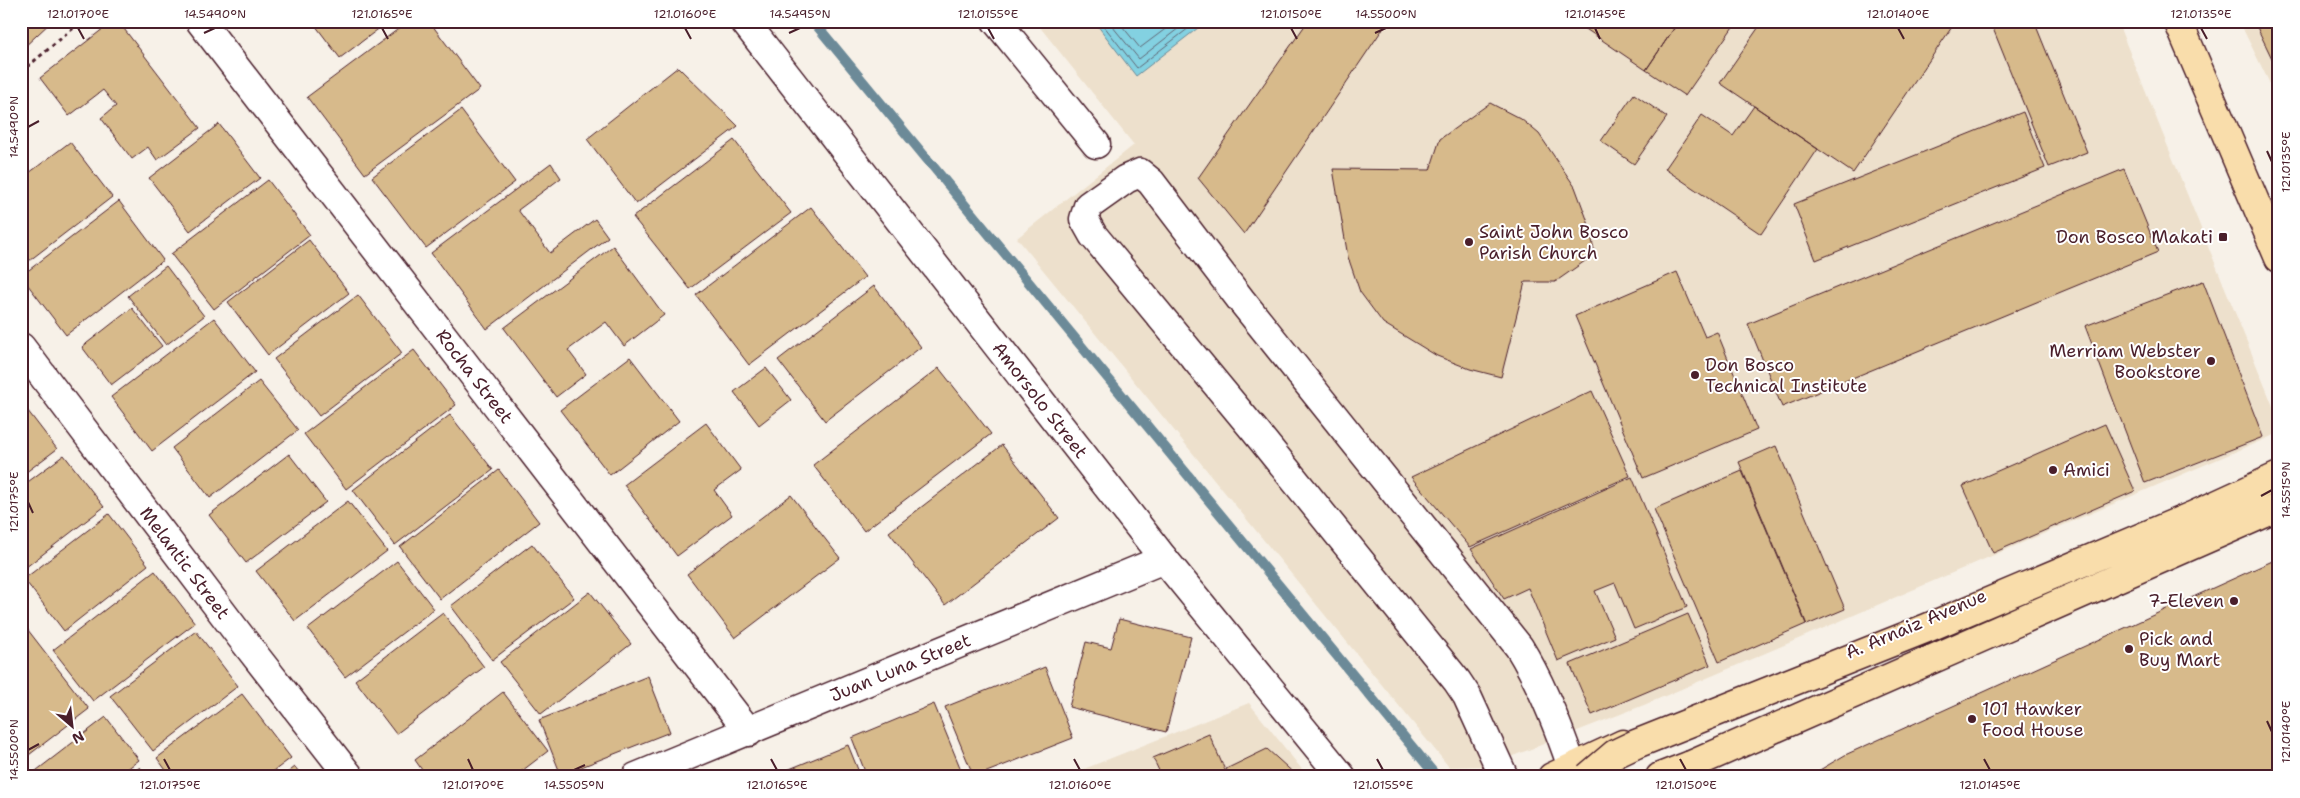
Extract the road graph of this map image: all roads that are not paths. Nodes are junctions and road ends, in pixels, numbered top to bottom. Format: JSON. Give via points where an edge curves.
{"nodes":[{"id":1,"x":200,"y":21,"type":"edge"},
{"id":2,"x":744,"y":21,"type":"edge"},
{"id":3,"x":996,"y":21,"type":"edge"},
{"id":4,"x":2178,"y":21,"type":"edge"},
{"id":5,"x":1096,"y":144,"type":"dead end"},
{"id":6,"x":2279,"y":258,"type":"edge"},
{"id":7,"x":21,"y":347,"type":"edge"},
{"id":8,"x":2279,"y":468,"type":"edge"},
{"id":9,"x":2279,"y":476,"type":"edge"},
{"id":10,"x":2240,"y":485,"type":"junction"},
{"id":11,"x":2279,"y":507,"type":"edge"},
{"id":12,"x":1164,"y":559,"type":"junction"},
{"id":13,"x":2016,"y":581,"type":"junction"},
{"id":14,"x":749,"y":732,"type":"junction"},
{"id":15,"x":1571,"y":774,"type":"edge"},
{"id":16,"x":350,"y":777,"type":"edge"},
{"id":17,"x":636,"y":777,"type":"edge"},
{"id":18,"x":1342,"y":777,"type":"edge"},
{"id":19,"x":1504,"y":777,"type":"edge"},
{"id":20,"x":1660,"y":777,"type":"edge"}],
"edges":[{"from":1,"to":14,"type":"street","name":"Rocha Street"},
{"from":2,"to":12,"type":"street","name":"Amorsolo Street"},
{"from":3,"to":5,"type":"street"},
{"from":4,"to":6,"type":"main road"},
{"from":7,"to":16,"type":"street","name":"Melantic Street"},
{"from":8,"to":10,"type":"main road","name":"A. Arnaiz Avenue"},
{"from":9,"to":15,"type":"main road","bridge":true,"via":[[1927,628],[1653,737]]},
{"from":10,"to":13,"type":"main road","name":"A. Arnaiz Avenue"},
{"from":10,"to":13,"type":"street","via":[[2241,502],[2231,526],[2205,545],[2062,601],[2035,599],[2025,594]]},
{"from":11,"to":20,"type":"main road","bridge":true},
{"from":12,"to":14,"type":"street","name":"Juan Luna Street"},
{"from":12,"to":18,"type":"street","name":"Amorsolo Street"},
{"from":13,"to":15,"type":"main road","name":"A. Arnaiz Avenue","via":[[1653,731]]},
{"from":14,"to":17,"type":"street","name":"Juan Luna Street"},
{"from":15,"to":19,"type":"street","via":[[1561,734],[1532,667],[1519,647],[1241,300],[1152,182],[1140,173],[1126,179],[1088,206],[1084,219],[1093,235],[1457,681]]}]}
